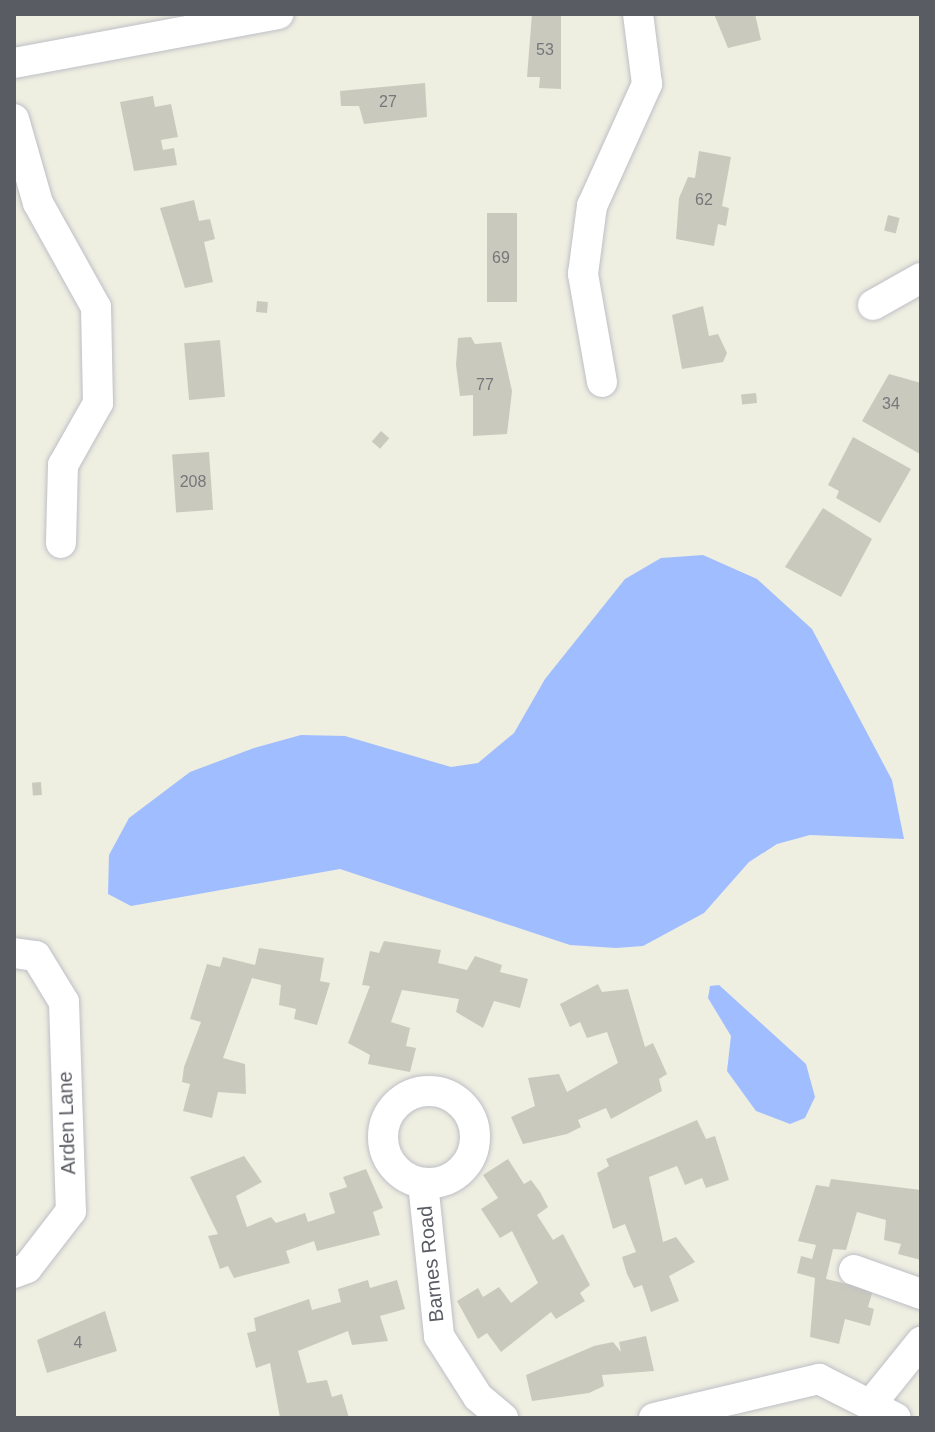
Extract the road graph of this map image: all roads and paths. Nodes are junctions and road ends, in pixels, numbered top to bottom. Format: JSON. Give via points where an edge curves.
{"nodes":[{"id":1,"x":278,"y":14,"type":"edge"},
{"id":2,"x":638,"y":14,"type":"edge"},
{"id":3,"x":14,"y":63,"type":"edge"},
{"id":4,"x":14,"y":119,"type":"edge"},
{"id":5,"x":921,"y":278,"type":"edge"},
{"id":6,"x":873,"y":305,"type":"dead end"},
{"id":7,"x":602,"y":382,"type":"dead end"},
{"id":8,"x":61,"y":543,"type":"dead end"},
{"id":9,"x":25,"y":954,"type":"edge"},
{"id":10,"x":423,"y":1183,"type":"dead end"},
{"id":11,"x":854,"y":1270,"type":"dead end"},
{"id":12,"x":14,"y":1273,"type":"edge"},
{"id":13,"x":921,"y":1294,"type":"edge"},
{"id":14,"x":921,"y":1342,"type":"edge"},
{"id":15,"x":883,"y":1411,"type":"edge"},
{"id":16,"x":484,"y":1413,"type":"edge"},
{"id":17,"x":654,"y":1418,"type":"edge"}],
"edges":[{"from":1,"to":3,"type":"street"},
{"from":2,"to":7,"type":"street","via":[[647,84],[592,206],[583,274]]},
{"from":4,"to":8,"type":"street","via":[[38,203],[96,307],[98,403],[63,465]]},
{"from":5,"to":6,"type":"street"},
{"from":9,"to":12,"type":"street","name":"Arden Lane","via":[[64,1002],[71,1211],[27,1268]]},
{"from":10,"to":16,"type":"street","name":"Barnes Road","via":[[439,1336]]},
{"from":11,"to":13,"type":"street"},
{"from":14,"to":15,"type":"street"},
{"from":15,"to":17,"type":"street","via":[[819,1379]]}]}
